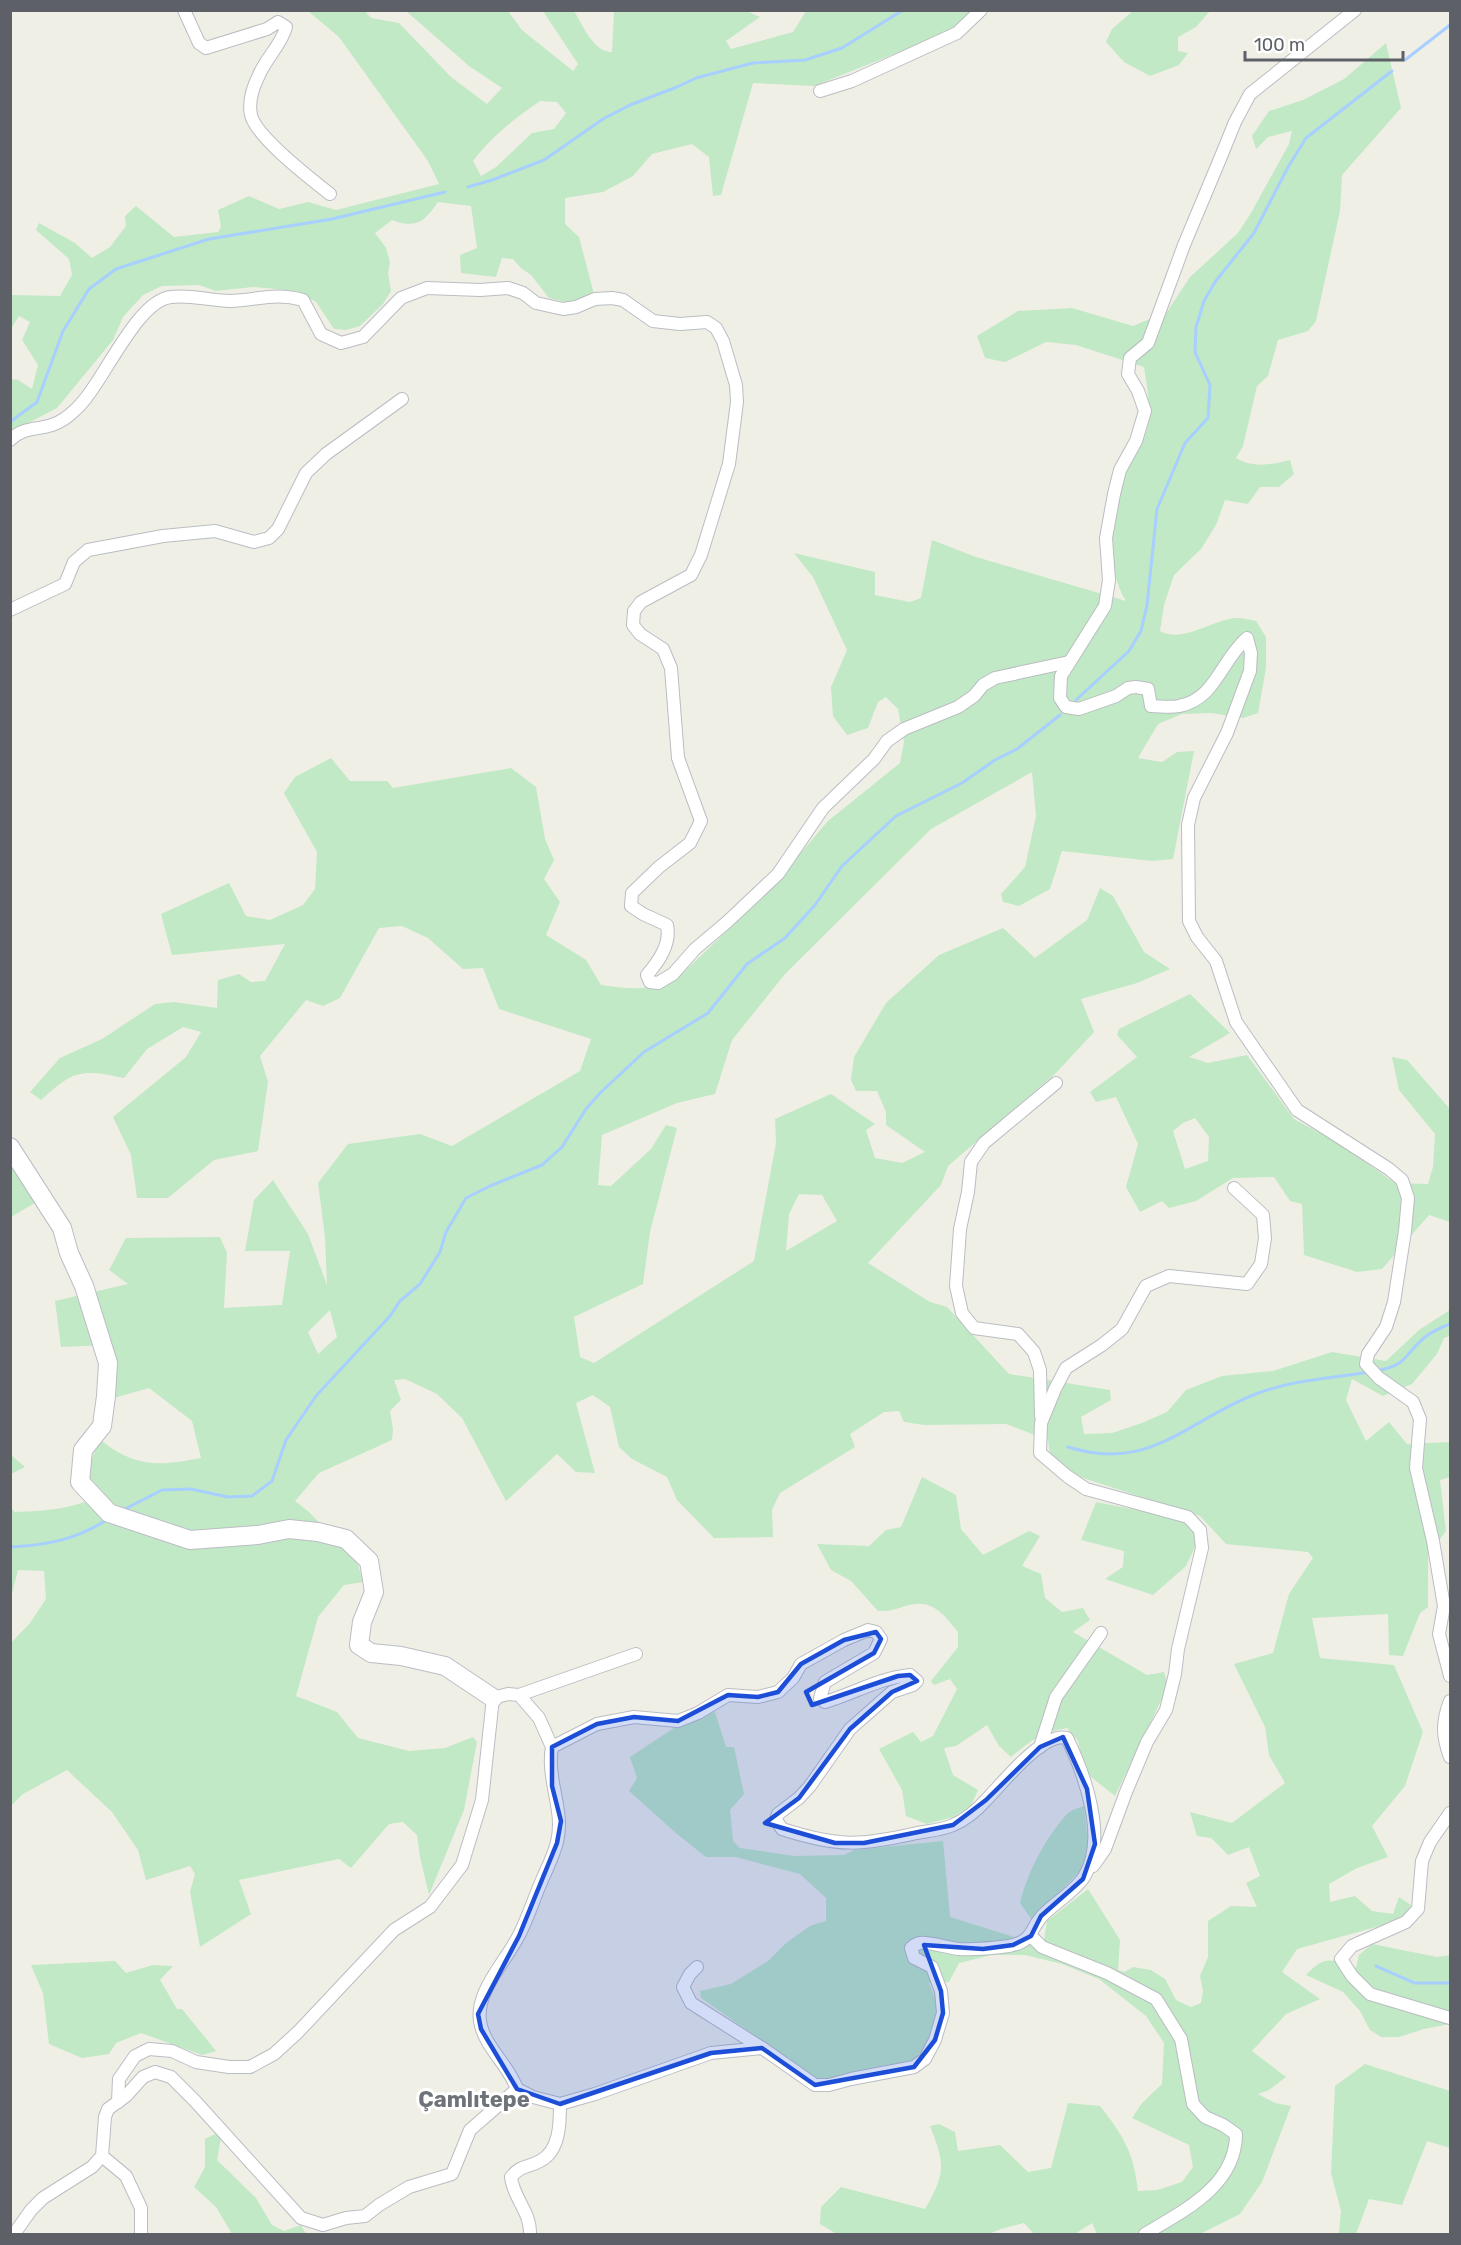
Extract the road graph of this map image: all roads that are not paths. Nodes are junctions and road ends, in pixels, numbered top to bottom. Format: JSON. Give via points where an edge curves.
{"nodes":[{"id":1,"x":184,"y":10,"type":"edge"},
{"id":2,"x":981,"y":10,"type":"edge"},
{"id":3,"x":1355,"y":10,"type":"edge"},
{"id":4,"x":820,"y":92,"type":"dead end"},
{"id":5,"x":330,"y":194,"type":"dead end"},
{"id":6,"x":402,"y":399,"type":"dead end"},
{"id":7,"x":10,"y":440,"type":"edge"},
{"id":8,"x":10,"y":610,"type":"edge"},
{"id":9,"x":1069,"y":662,"type":"junction"},
{"id":10,"x":1056,"y":1083,"type":"dead end"},
{"id":11,"x":10,"y":1147,"type":"edge"},
{"id":12,"x":1234,"y":1188,"type":"dead end"},
{"id":13,"x":1041,"y":1423,"type":"junction"},
{"id":14,"x":1101,"y":1634,"type":"dead end"},
{"id":15,"x":636,"y":1654,"type":"dead end"},
{"id":16,"x":1450,"y":1676,"type":"edge"},
{"id":17,"x":519,"y":1695,"type":"junction"},
{"id":18,"x":493,"y":1698,"type":"junction"},
{"id":19,"x":1450,"y":1701,"type":"edge"},
{"id":20,"x":552,"y":1747,"type":"junction"},
{"id":21,"x":1040,"y":1747,"type":"junction"},
{"id":22,"x":1450,"y":1757,"type":"edge"},
{"id":23,"x":1450,"y":1813,"type":"edge"},
{"id":24,"x":1083,"y":1879,"type":"junction"},
{"id":25,"x":1031,"y":1936,"type":"junction"},
{"id":26,"x":697,"y":1967,"type":"dead end"},
{"id":27,"x":1450,"y":2018,"type":"edge"},
{"id":28,"x":762,"y":2048,"type":"junction"},
{"id":29,"x":517,"y":2089,"type":"junction"},
{"id":30,"x":118,"y":2102,"type":"junction"},
{"id":31,"x":560,"y":2104,"type":"junction"},
{"id":32,"x":102,"y":2156,"type":"junction"},
{"id":33,"x":14,"y":2235,"type":"edge"},
{"id":34,"x":141,"y":2235,"type":"edge"},
{"id":35,"x":530,"y":2235,"type":"edge"},
{"id":36,"x":1145,"y":2235,"type":"edge"}],
"edges":[{"from":1,"to":5,"type":"street","via":[[199,43],[206,48],[278,22],[286,27],[251,91],[251,116],[261,132],[293,164]]},
{"from":2,"to":4,"type":"street","via":[[957,33]]},
{"from":3,"to":9,"type":"street","via":[[1250,94],[1184,245],[1148,343],[1130,358],[1128,374],[1144,411],[1114,494],[1106,537],[1109,580],[1105,606]]},
{"from":6,"to":8,"type":"street","via":[[306,473],[279,529],[268,538],[254,542],[215,531],[88,550],[74,562],[65,584]]},
{"from":7,"to":9,"type":"street","via":[[28,428],[64,420],[77,409],[91,394],[118,345],[159,300],[172,296],[232,301],[286,295],[303,300],[321,334],[341,343],[363,337],[401,297],[427,288],[508,288],[549,308],[562,309],[612,298],[623,300],[652,321],[707,322],[716,328],[736,385],[729,464],[691,575],[641,602],[634,611],[633,625],[663,649],[671,668],[678,758],[701,820],[690,843],[659,867],[630,899],[635,909],[667,925],[667,942],[647,975],[650,982],[658,983],[673,974],[778,874],[823,808],[874,759],[887,741],[904,729],[958,707],[995,678]]},
{"from":9,"to":16,"type":"street","via":[[1060,688],[1066,708],[1078,709],[1136,687],[1148,689],[1151,706],[1179,706],[1213,687],[1237,646],[1247,638],[1250,671],[1227,733],[1194,798],[1188,825],[1189,921],[1216,961],[1236,1022],[1297,1110],[1402,1180],[1408,1198],[1394,1302],[1366,1364],[1413,1402],[1420,1419],[1416,1468],[1444,1606],[1439,1634]]},
{"from":10,"to":13,"type":"street","via":[[984,1143],[971,1162],[956,1286],[962,1313],[974,1328],[1018,1334],[1034,1352],[1040,1370]]},
{"from":11,"to":18,"type":"street","via":[[62,1228],[108,1363],[102,1426],[83,1450],[80,1482],[110,1513],[190,1540],[289,1529],[346,1539],[369,1561],[374,1592],[362,1622],[359,1645],[371,1653],[445,1666]]},
{"from":12,"to":13,"type":"street","via":[[1263,1215],[1266,1238],[1261,1264],[1247,1284],[1169,1276],[1146,1286],[1122,1329],[1066,1368]]},
{"from":13,"to":24,"type":"street","via":[[1040,1453],[1076,1483],[1095,1492],[1188,1516],[1200,1530],[1202,1548],[1166,1710],[1147,1742],[1105,1849]]},
{"from":14,"to":21,"type":"street","via":[[1056,1697]]},
{"from":15,"to":17,"type":"street"},
{"from":17,"to":18,"type":"street"},
{"from":17,"to":20,"type":"street","via":[[539,1718]]},
{"from":18,"to":30,"type":"street","via":[[482,1800],[462,1865],[430,1907],[394,1930],[274,2054],[250,2067],[229,2067],[196,2062],[172,2051],[149,2049],[135,2056],[119,2079]]},
{"from":19,"to":22,"type":"street","via":[[1443,1733]]},
{"from":20,"to":21,"type":"street","via":[[597,1724],[634,1717],[678,1721],[728,1695],[758,1697],[778,1692],[801,1664],[868,1630],[876,1632],[880,1639],[874,1653],[825,1682],[820,1698],[825,1702],[898,1676],[910,1675],[916,1681],[892,1692],[850,1729],[810,1786],[778,1814],[776,1820],[782,1829],[835,1843],[864,1843],[952,1825],[986,1800],[1002,1780]]},
{"from":20,"to":29,"type":"street","via":[[552,1786],[561,1821],[557,1843],[519,1936],[494,1976],[478,2014],[481,2029]]},
{"from":21,"to":24,"type":"street","via":[[1052,1739],[1067,1738],[1087,1789],[1095,1844]]},
{"from":23,"to":27,"type":"street","via":[[1422,1861],[1418,1909],[1406,1922],[1352,1947],[1341,1959],[1370,1994]]},
{"from":24,"to":25,"type":"street","via":[[1041,1916]]},
{"from":25,"to":28,"type":"street","via":[[1013,1945],[983,1949],[919,1943],[911,1948],[914,1958],[932,1967],[941,1991],[943,2013],[935,2040],[925,2058],[914,2067],[815,2085]]},
{"from":25,"to":36,"type":"street","via":[[1042,1947],[1107,1973],[1156,1999],[1181,2039],[1193,2103],[1205,2117],[1236,2134],[1236,2150],[1225,2174],[1206,2196]]},
{"from":26,"to":28,"type":"street","via":[[683,1987],[691,2003]]},
{"from":28,"to":31,"type":"street","via":[[711,2053]]},
{"from":29,"to":30,"type":"street","via":[[470,2130],[452,2174],[409,2187],[365,2216],[323,2225],[301,2218],[171,2077],[155,2072],[143,2077]]},
{"from":29,"to":31,"type":"street"},
{"from":30,"to":32,"type":"street","via":[[105,2117]]},
{"from":31,"to":35,"type":"street","via":[[560,2125],[550,2154],[540,2162],[517,2169],[511,2176],[530,2221]]},
{"from":32,"to":33,"type":"street","via":[[92,2167],[43,2198]]},
{"from":32,"to":34,"type":"street","via":[[126,2176],[141,2208]]}]}
